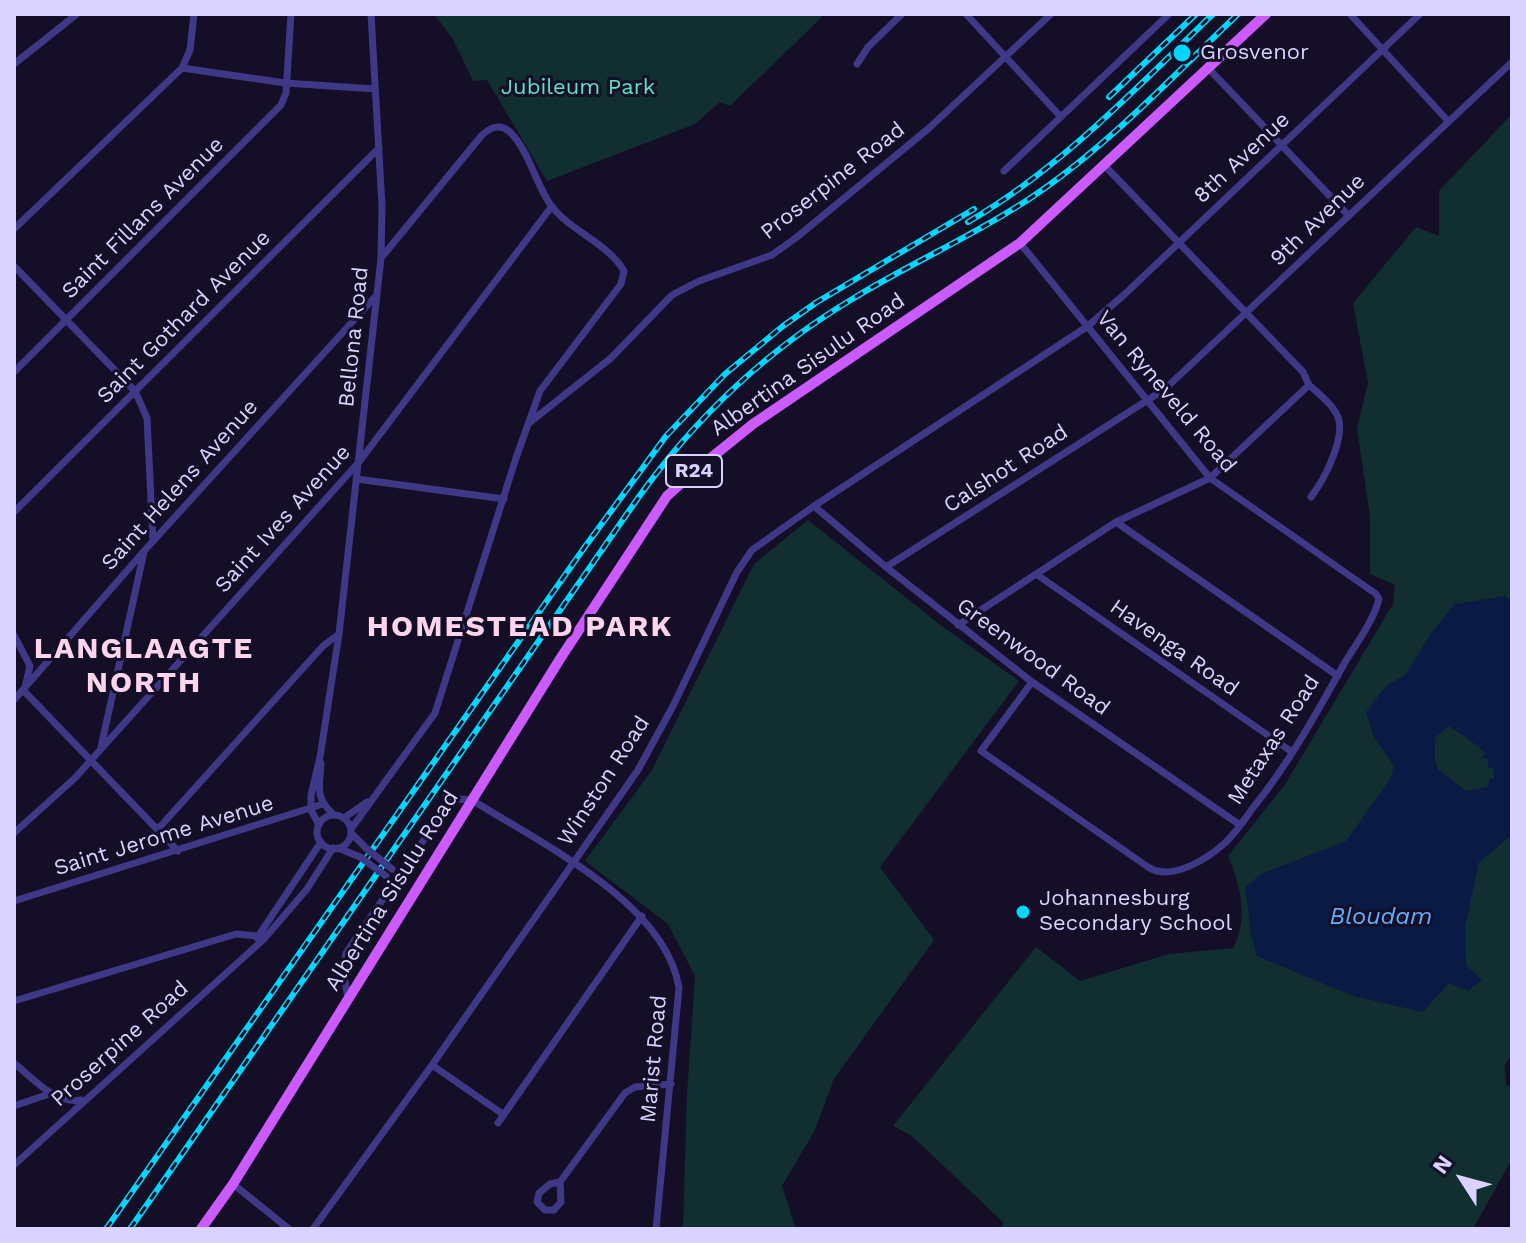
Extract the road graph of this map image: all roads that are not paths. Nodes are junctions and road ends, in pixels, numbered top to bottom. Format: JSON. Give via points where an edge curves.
{"nodes":[{"id":1,"x":77,"y":14,"type":"edge"},
{"id":2,"x":194,"y":14,"type":"edge"},
{"id":3,"x":291,"y":14,"type":"edge"},
{"id":4,"x":371,"y":14,"type":"edge"},
{"id":5,"x":902,"y":14,"type":"edge"},
{"id":6,"x":966,"y":14,"type":"edge"},
{"id":7,"x":1051,"y":14,"type":"edge"},
{"id":8,"x":1266,"y":14,"type":"edge"},
{"id":9,"x":1350,"y":14,"type":"edge"},
{"id":10,"x":1420,"y":14,"type":"edge"},
{"id":11,"x":1163,"y":16,"type":"edge"},
{"id":12,"x":1383,"y":49,"type":"junction"},
{"id":13,"x":1006,"y":58,"type":"junction"},
{"id":14,"x":1512,"y":62,"type":"edge"},
{"id":15,"x":14,"y":64,"type":"edge"},
{"id":16,"x":857,"y":64,"type":"dead end"},
{"id":17,"x":182,"y":68,"type":"junction"},
{"id":18,"x":1209,"y":69,"type":"junction"},
{"id":19,"x":285,"y":83,"type":"junction"},
{"id":20,"x":375,"y":89,"type":"junction"},
{"id":21,"x":1061,"y":117,"type":"junction"},
{"id":22,"x":1448,"y":121,"type":"junction"},
{"id":23,"x":1282,"y":145,"type":"junction"},
{"id":24,"x":379,"y":148,"type":"junction"},
{"id":25,"x":1105,"y":166,"type":"junction"},
{"id":26,"x":1004,"y":171,"type":"dead end"},
{"id":27,"x":552,"y":206,"type":"junction"},
{"id":28,"x":1348,"y":215,"type":"junction"},
{"id":29,"x":14,"y":229,"type":"edge"},
{"id":30,"x":1180,"y":242,"type":"junction"},
{"id":31,"x":1020,"y":243,"type":"junction"},
{"id":32,"x":381,"y":258,"type":"junction"},
{"id":33,"x":14,"y":266,"type":"edge"},
{"id":34,"x":376,"y":297,"type":"junction"},
{"id":35,"x":1247,"y":312,"type":"junction"},
{"id":36,"x":65,"y":321,"type":"junction"},
{"id":37,"x":1088,"y":326,"type":"junction"},
{"id":38,"x":14,"y":372,"type":"edge"},
{"id":39,"x":1309,"y":384,"type":"junction"},
{"id":40,"x":135,"y":391,"type":"junction"},
{"id":41,"x":1146,"y":400,"type":"junction"},
{"id":42,"x":529,"y":423,"type":"junction"},
{"id":43,"x":359,"y":462,"type":"junction"},
{"id":44,"x":1210,"y":478,"type":"junction"},
{"id":45,"x":357,"y":479,"type":"junction"},
{"id":46,"x":1311,"y":497,"type":"dead end"},
{"id":47,"x":504,"y":499,"type":"junction"},
{"id":48,"x":814,"y":506,"type":"junction"},
{"id":49,"x":14,"y":512,"type":"edge"},
{"id":50,"x":1116,"y":522,"type":"junction"},
{"id":51,"x":153,"y":541,"type":"junction"},
{"id":52,"x":145,"y":550,"type":"junction"},
{"id":53,"x":886,"y":567,"type":"junction"},
{"id":54,"x":1036,"y":574,"type":"junction"},
{"id":55,"x":1379,"y":599,"type":"joint"},
{"id":56,"x":958,"y":625,"type":"junction"},
{"id":57,"x":339,"y":634,"type":"junction"},
{"id":58,"x":14,"y":635,"type":"edge"},
{"id":59,"x":1338,"y":676,"type":"junction"},
{"id":60,"x":1032,"y":682,"type":"junction"},
{"id":61,"x":24,"y":691,"type":"junction"},
{"id":62,"x":14,"y":700,"type":"edge"},
{"id":63,"x":101,"y":748,"type":"junction"},
{"id":64,"x":1292,"y":752,"type":"junction"},
{"id":65,"x":320,"y":757,"type":"junction"},
{"id":66,"x":91,"y":761,"type":"junction"},
{"id":67,"x":472,"y":800,"type":"junction"},
{"id":68,"x":369,"y":801,"type":"junction"},
{"id":69,"x":323,"y":804,"type":"junction"},
{"id":70,"x":312,"y":809,"type":"junction"},
{"id":71,"x":334,"y":815,"type":"junction"},
{"id":72,"x":344,"y":818,"type":"junction"},
{"id":73,"x":319,"y":825,"type":"junction"},
{"id":74,"x":1240,"y":825,"type":"junction"},
{"id":75,"x":158,"y":829,"type":"junction"},
{"id":76,"x":351,"y":831,"type":"junction"},
{"id":77,"x":14,"y":833,"type":"edge"},
{"id":78,"x":321,"y":842,"type":"junction"},
{"id":79,"x":336,"y":848,"type":"junction"},
{"id":80,"x":178,"y":851,"type":"junction"},
{"id":81,"x":572,"y":862,"type":"junction"},
{"id":82,"x":389,"y":872,"type":"junction"},
{"id":83,"x":398,"y":879,"type":"junction"},
{"id":84,"x":14,"y":901,"type":"edge"},
{"id":85,"x":642,"y":916,"type":"junction"},
{"id":86,"x":258,"y":936,"type":"junction"},
{"id":87,"x":250,"y":950,"type":"junction"},
{"id":88,"x":348,"y":998,"type":"junction"},
{"id":89,"x":14,"y":1001,"type":"edge"},
{"id":90,"x":14,"y":1063,"type":"edge"},
{"id":91,"x":432,"y":1065,"type":"junction"},
{"id":92,"x":671,"y":1084,"type":"junction"},
{"id":93,"x":52,"y":1093,"type":"junction"},
{"id":94,"x":83,"y":1100,"type":"junction"},
{"id":95,"x":14,"y":1106,"type":"edge"},
{"id":96,"x":504,"y":1115,"type":"junction"},
{"id":97,"x":498,"y":1123,"type":"dead end"},
{"id":98,"x":14,"y":1165,"type":"edge"},
{"id":99,"x":560,"y":1182,"type":"dead end"},
{"id":100,"x":233,"y":1184,"type":"junction"},
{"id":101,"x":201,"y":1229,"type":"edge"},
{"id":102,"x":289,"y":1229,"type":"edge"},
{"id":103,"x":313,"y":1229,"type":"edge"},
{"id":104,"x":656,"y":1229,"type":"edge"}],
"edges":[{"from":1,"to":15,"type":"street"},
{"from":2,"to":17,"type":"street"},
{"from":3,"to":19,"type":"street"},
{"from":4,"to":20,"type":"street","name":"Bellona Road"},
{"from":5,"to":16,"type":"street"},
{"from":6,"to":13,"type":"street"},
{"from":7,"to":13,"type":"street","name":"Proserpine Road"},
{"from":8,"to":18,"type":"main road","name":"Albertina Sisulu Road","number":"R24"},
{"from":9,"to":12,"type":"street"},
{"from":10,"to":12,"type":"street","name":"8th Avenue"},
{"from":11,"to":21,"type":"street"},
{"from":12,"to":22,"type":"street"},
{"from":12,"to":23,"type":"street","name":"8th Avenue"},
{"from":13,"to":21,"type":"street"},
{"from":13,"to":42,"type":"street","name":"Proserpine Road","via":[[781,250],[672,295],[611,358]]},
{"from":14,"to":22,"type":"street","name":"9th Avenue"},
{"from":17,"to":19,"type":"street"},
{"from":17,"to":29,"type":"street"},
{"from":18,"to":23,"type":"street"},
{"from":18,"to":25,"type":"main road","name":"Albertina Sisulu Road","number":"R24"},
{"from":19,"to":20,"type":"street"},
{"from":19,"to":36,"type":"street","name":"Saint Fillans Avenue","via":[[281,105]]},
{"from":20,"to":24,"type":"street","name":"Bellona Road"},
{"from":21,"to":26,"type":"street"},
{"from":22,"to":28,"type":"street","name":"9th Avenue"},
{"from":23,"to":28,"type":"street"},
{"from":23,"to":30,"type":"street","name":"8th Avenue"},
{"from":24,"to":32,"type":"street","name":"Bellona Road"},
{"from":24,"to":40,"type":"street","name":"Saint Gothard Avenue"},
{"from":25,"to":30,"type":"street"},
{"from":25,"to":31,"type":"main road","name":"Albertina Sisulu Road","number":"R24"},
{"from":27,"to":32,"type":"street","via":[[518,143],[503,128],[490,128]]},
{"from":27,"to":42,"type":"street","name":"Proserpine Road","via":[[624,271],[621,284],[540,391]]},
{"from":27,"to":43,"type":"street","name":"Saint Ives Avenue"},
{"from":28,"to":35,"type":"street","name":"9th Avenue"},
{"from":30,"to":35,"type":"street"},
{"from":30,"to":37,"type":"street","name":"8th Avenue"},
{"from":31,"to":37,"type":"street","name":"Van Ryneveld Road"},
{"from":31,"to":67,"type":"main road","name":"Albertina Sisulu Road","number":"R24","via":[[753,424],[675,488]]},
{"from":32,"to":34,"type":"street","name":"Bellona Road"},
{"from":33,"to":36,"type":"street"},
{"from":34,"to":43,"type":"street","name":"Bellona Road"},
{"from":34,"to":51,"type":"street","name":"Saint Helens Avenue"},
{"from":35,"to":39,"type":"street"},
{"from":35,"to":41,"type":"street","name":"9th Avenue","via":[[1165,389]]},
{"from":36,"to":38,"type":"street","name":"Saint Fillans Avenue"},
{"from":36,"to":40,"type":"street"},
{"from":37,"to":41,"type":"street","name":"Van Ryneveld Road"},
{"from":37,"to":48,"type":"street","name":"Winston Road"},
{"from":39,"to":44,"type":"street"},
{"from":39,"to":46,"type":"street","via":[[1338,415],[1341,431]]},
{"from":40,"to":49,"type":"street","name":"Saint Gothard Avenue"},
{"from":40,"to":51,"type":"street","via":[[147,418]]},
{"from":41,"to":44,"type":"street","name":"Van Ryneveld Road"},
{"from":41,"to":53,"type":"street","name":"Calshot Road"},
{"from":42,"to":47,"type":"street","name":"Proserpine Road"},
{"from":43,"to":45,"type":"street","name":"Bellona Road"},
{"from":43,"to":63,"type":"street","name":"Saint Ives Avenue"},
{"from":44,"to":50,"type":"street"},
{"from":44,"to":55,"type":"street","name":"Van Ryneveld Road"},
{"from":45,"to":47,"type":"street"},
{"from":45,"to":57,"type":"street","name":"Bellona Road"},
{"from":47,"to":68,"type":"street","name":"Proserpine Road","via":[[435,713]]},
{"from":48,"to":53,"type":"street","name":"Greenwood Road"},
{"from":48,"to":81,"type":"street","name":"Winston Road","via":[[742,561],[652,747]]},
{"from":50,"to":54,"type":"street"},
{"from":50,"to":59,"type":"street"},
{"from":51,"to":52,"type":"street","name":"Saint Helens Avenue"},
{"from":52,"to":61,"type":"street","name":"Saint Helens Avenue"},
{"from":52,"to":63,"type":"street"},
{"from":53,"to":56,"type":"street","name":"Greenwood Road"},
{"from":54,"to":56,"type":"street"},
{"from":54,"to":64,"type":"street","name":"Havenga Road"},
{"from":55,"to":59,"type":"street","name":"Metaxas Road"},
{"from":56,"to":60,"type":"street","name":"Greenwood Road"},
{"from":57,"to":65,"type":"street","name":"Bellona Road"},
{"from":57,"to":75,"type":"street"},
{"from":58,"to":61,"type":"street","via":[[30,666]]},
{"from":59,"to":64,"type":"street","name":"Metaxas Road"},
{"from":60,"to":74,"type":"street","name":"Greenwood Road"},
{"from":60,"to":74,"type":"street","name":"Metaxas Road","via":[[981,751],[1148,867],[1170,873],[1188,865],[1221,846]]},
{"from":61,"to":62,"type":"street","name":"Saint Helens Avenue"},
{"from":61,"to":66,"type":"street"},
{"from":63,"to":66,"type":"street","name":"Saint Ives Avenue"},
{"from":64,"to":74,"type":"street","name":"Metaxas Road"},
{"from":65,"to":69,"type":"street","name":"Bellona Road"},
{"from":65,"to":70,"type":"street","name":"Bellona Road"},
{"from":66,"to":75,"type":"street"},
{"from":66,"to":77,"type":"street","name":"Saint Ives Avenue"},
{"from":67,"to":81,"type":"street","name":"Marist Road"},
{"from":67,"to":83,"type":"street","via":[[449,803]]},
{"from":67,"to":88,"type":"main road","name":"Albertina Sisulu Road","number":"R24"},
{"from":68,"to":72,"type":"street","name":"Proserpine Road"},
{"from":68,"to":76,"type":"street","name":"Proserpine Road"},
{"from":69,"to":70,"type":"street","name":"Saint Jerome Avenue"},
{"from":69,"to":71,"type":"street"},
{"from":70,"to":73,"type":"street"},
{"from":70,"to":80,"type":"street","name":"Saint Jerome Avenue"},
{"from":71,"to":72,"type":"street"},
{"from":71,"to":73,"type":"street"},
{"from":72,"to":76,"type":"street"},
{"from":73,"to":78,"type":"street"},
{"from":75,"to":80,"type":"street"},
{"from":76,"to":79,"type":"street","name":"Proserpine Road"},
{"from":76,"to":82,"type":"street","bridge":true},
{"from":78,"to":79,"type":"street"},
{"from":78,"to":86,"type":"street","name":"Proserpine Road"},
{"from":79,"to":82,"type":"street","bridge":true},
{"from":79,"to":87,"type":"street","name":"Proserpine Road","via":[[292,909]]},
{"from":80,"to":84,"type":"street","name":"Saint Jerome Avenue"},
{"from":81,"to":85,"type":"street","name":"Marist Road"},
{"from":81,"to":91,"type":"street","name":"Winston Road"},
{"from":82,"to":83,"type":"street"},
{"from":83,"to":88,"type":"street","via":[[346,953]]},
{"from":85,"to":92,"type":"street","name":"Marist Road","via":[[664,944],[678,977]]},
{"from":85,"to":96,"type":"street"},
{"from":86,"to":87,"type":"street","name":"Proserpine Road"},
{"from":86,"to":89,"type":"street","via":[[236,934]]},
{"from":87,"to":94,"type":"street","name":"Proserpine Road"},
{"from":88,"to":100,"type":"main road","name":"Albertina Sisulu Road","number":"R24"},
{"from":90,"to":93,"type":"street"},
{"from":91,"to":96,"type":"street"},
{"from":91,"to":103,"type":"street","name":"Winston Road"},
{"from":92,"to":99,"type":"street","via":[[625,1093]]},
{"from":92,"to":104,"type":"street","name":"Marist Road"},
{"from":93,"to":94,"type":"street","via":[[71,1102]]},
{"from":93,"to":95,"type":"street"},
{"from":94,"to":98,"type":"street","name":"Proserpine Road"},
{"from":96,"to":97,"type":"street"},
{"from":100,"to":101,"type":"main road","name":"Albertina Sisulu Road","number":"R24"},
{"from":100,"to":102,"type":"street"}]}
